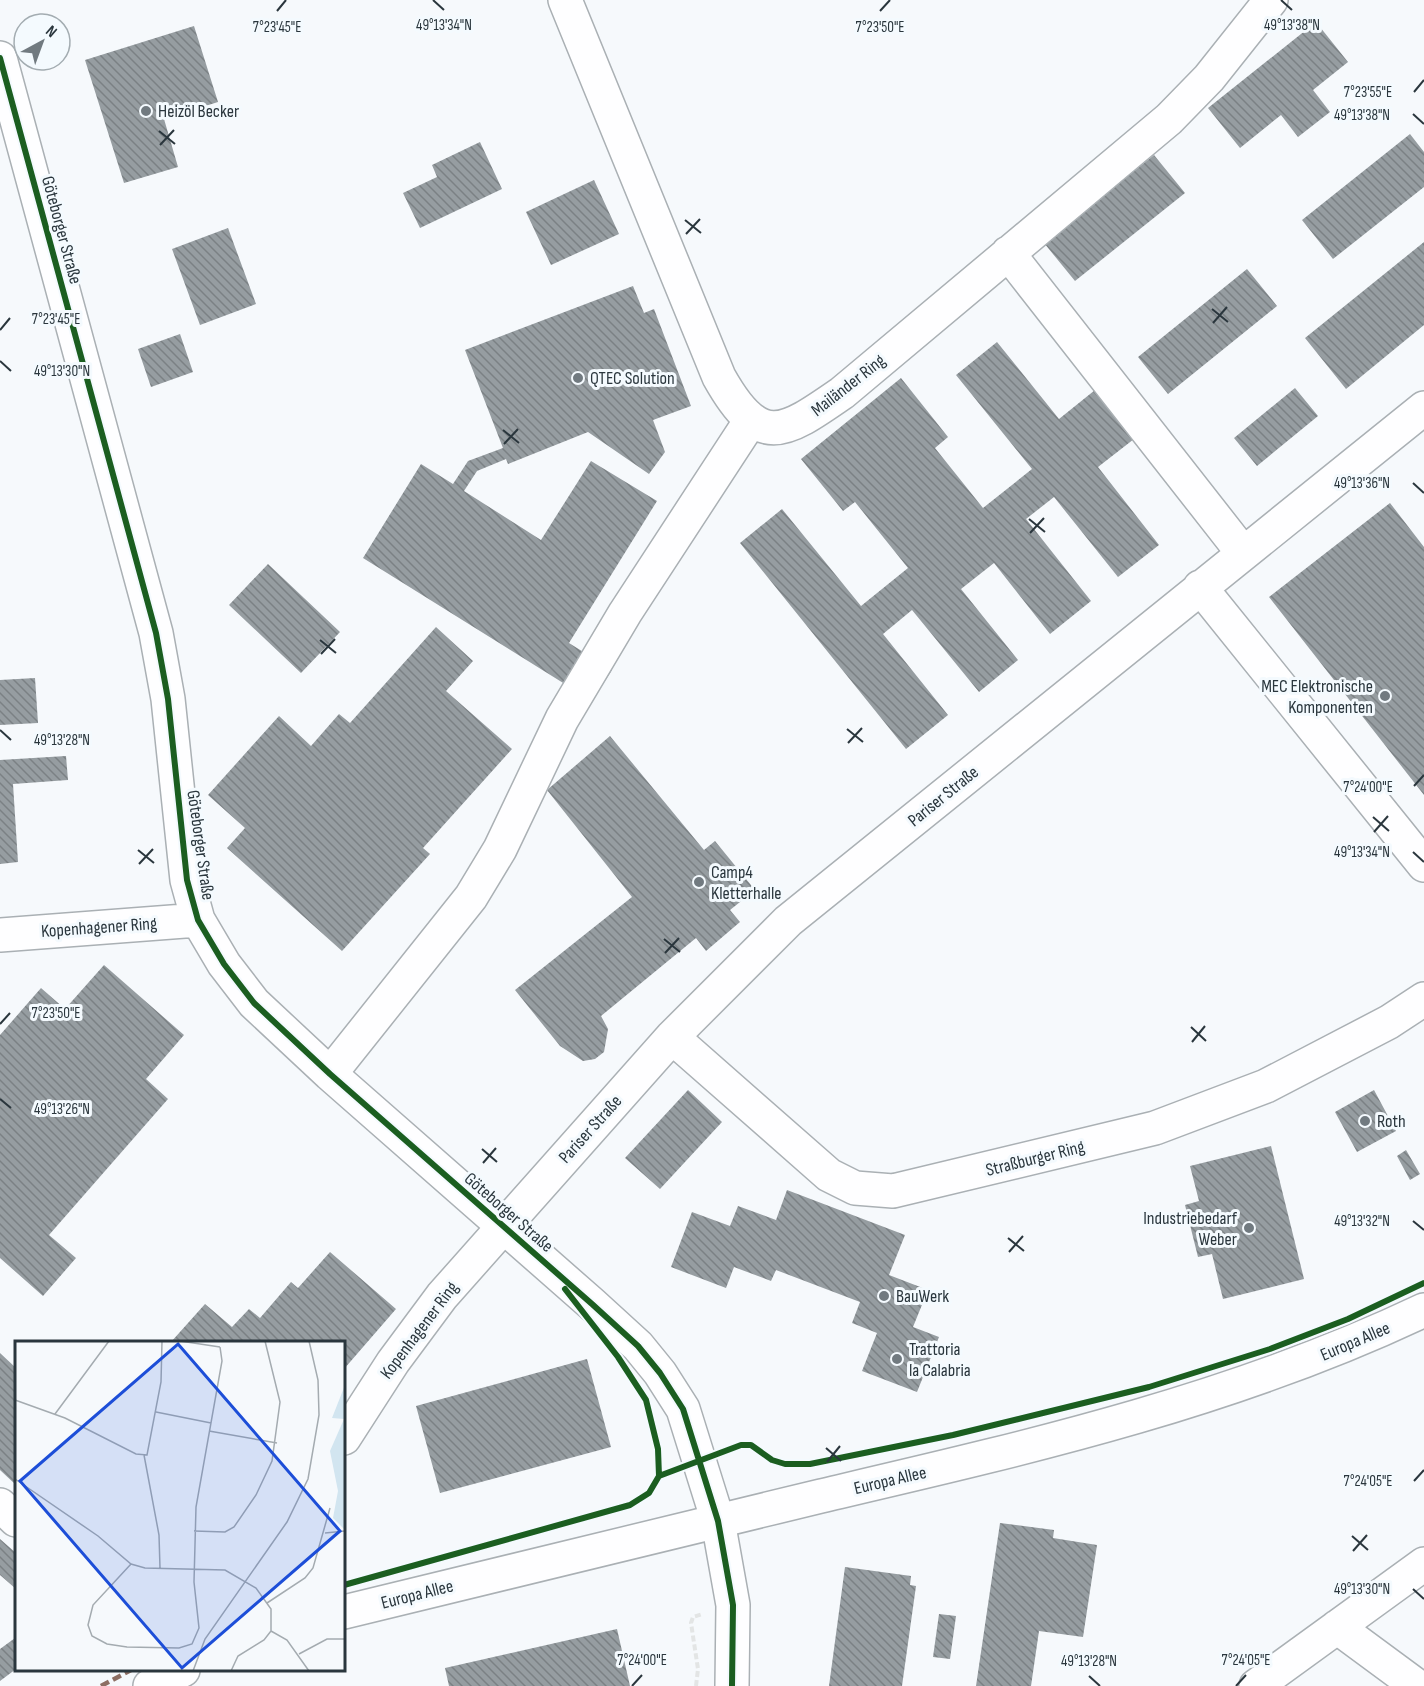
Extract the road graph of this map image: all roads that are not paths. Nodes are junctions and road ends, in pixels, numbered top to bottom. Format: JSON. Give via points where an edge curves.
{"nodes":[{"id":1,"x":566,"y":0,"type":"edge"},
{"id":2,"x":1271,"y":0,"type":"edge"},
{"id":3,"x":0,"y":58,"type":"edge"},
{"id":4,"x":1008,"y":254,"type":"junction"},
{"id":5,"x":1424,"y":408,"type":"edge"},
{"id":6,"x":751,"y":420,"type":"junction"},
{"id":7,"x":1243,"y":553,"type":"junction"},
{"id":8,"x":1200,"y":587,"type":"junction"},
{"id":9,"x":1424,"y":865,"type":"edge"},
{"id":10,"x":198,"y":920,"type":"junction"},
{"id":11,"x":0,"y":935,"type":"edge"},
{"id":12,"x":1424,"y":999,"type":"edge"},
{"id":13,"x":672,"y":1037,"type":"junction"},
{"id":14,"x":330,"y":1074,"type":"junction"},
{"id":15,"x":502,"y":1227,"type":"junction"},
{"id":16,"x":1424,"y":1310,"type":"edge"},
{"id":17,"x":345,"y":1436,"type":"edge"},
{"id":18,"x":0,"y":1505,"type":"edge"},
{"id":19,"x":15,"y":1519,"type":"edge"},
{"id":20,"x":718,"y":1521,"type":"junction"},
{"id":21,"x":1424,"y":1564,"type":"edge"},
{"id":22,"x":345,"y":1612,"type":"edge"},
{"id":23,"x":1337,"y":1627,"type":"junction"},
{"id":24,"x":181,"y":1671,"type":"edge"},
{"id":25,"x":150,"y":1686,"type":"edge"},
{"id":26,"x":732,"y":1686,"type":"edge"},
{"id":27,"x":1256,"y":1686,"type":"edge"},
{"id":28,"x":1417,"y":1686,"type":"edge"}],
"edges":[{"from":1,"to":6,"type":"street","via":[[719,377],[733,402]]},
{"from":2,"to":4,"type":"street","name":"Mailänder Ring","via":[[1209,78],[1169,119]]},
{"from":3,"to":10,"type":"street","name":"Göteborger Straße","via":[[156,633],[168,699],[187,880]]},
{"from":4,"to":6,"type":"street","name":"Mailänder Ring","via":[[842,393],[800,422],[771,429]]},
{"from":4,"to":7,"type":"street"},
{"from":5,"to":7,"type":"street","name":"Pariser Straße"},
{"from":6,"to":14,"type":"street","via":[[625,612],[562,719],[500,849],[471,897]]},
{"from":7,"to":8,"type":"street","name":"Pariser Straße"},
{"from":8,"to":9,"type":"street"},
{"from":8,"to":13,"type":"street","name":"Pariser Straße","via":[[788,921]]},
{"from":10,"to":11,"type":"street","name":"Kopenhagener Ring"},
{"from":10,"to":14,"type":"street","name":"Göteborger Straße","via":[[224,964],[254,1003]]},
{"from":12,"to":13,"type":"street","name":"Straßburger Ring","via":[[1389,1022],[1266,1086],[1155,1128],[893,1191],[855,1188],[829,1175]]},
{"from":13,"to":15,"type":"street","name":"Pariser Straße"},
{"from":14,"to":15,"type":"street","name":"Göteborger Straße"},
{"from":15,"to":17,"type":"street","name":"Kopenhagener Ring","via":[[442,1296]]},
{"from":15,"to":20,"type":"street","name":"Göteborger Straße","via":[[638,1346],[660,1373],[683,1410]]},
{"from":16,"to":20,"type":"street","name":"Europa Allee","via":[[1364,1339],[1191,1402],[991,1457]]},
{"from":18,"to":19,"type":"street"},
{"from":20,"to":22,"type":"street","name":"Europa Allee"},
{"from":20,"to":26,"type":"street","name":"Göteborger Straße","via":[[733,1605]]},
{"from":21,"to":23,"type":"street"},
{"from":23,"to":27,"type":"street"},
{"from":23,"to":28,"type":"street"},
{"from":24,"to":25,"type":"street"}]}
